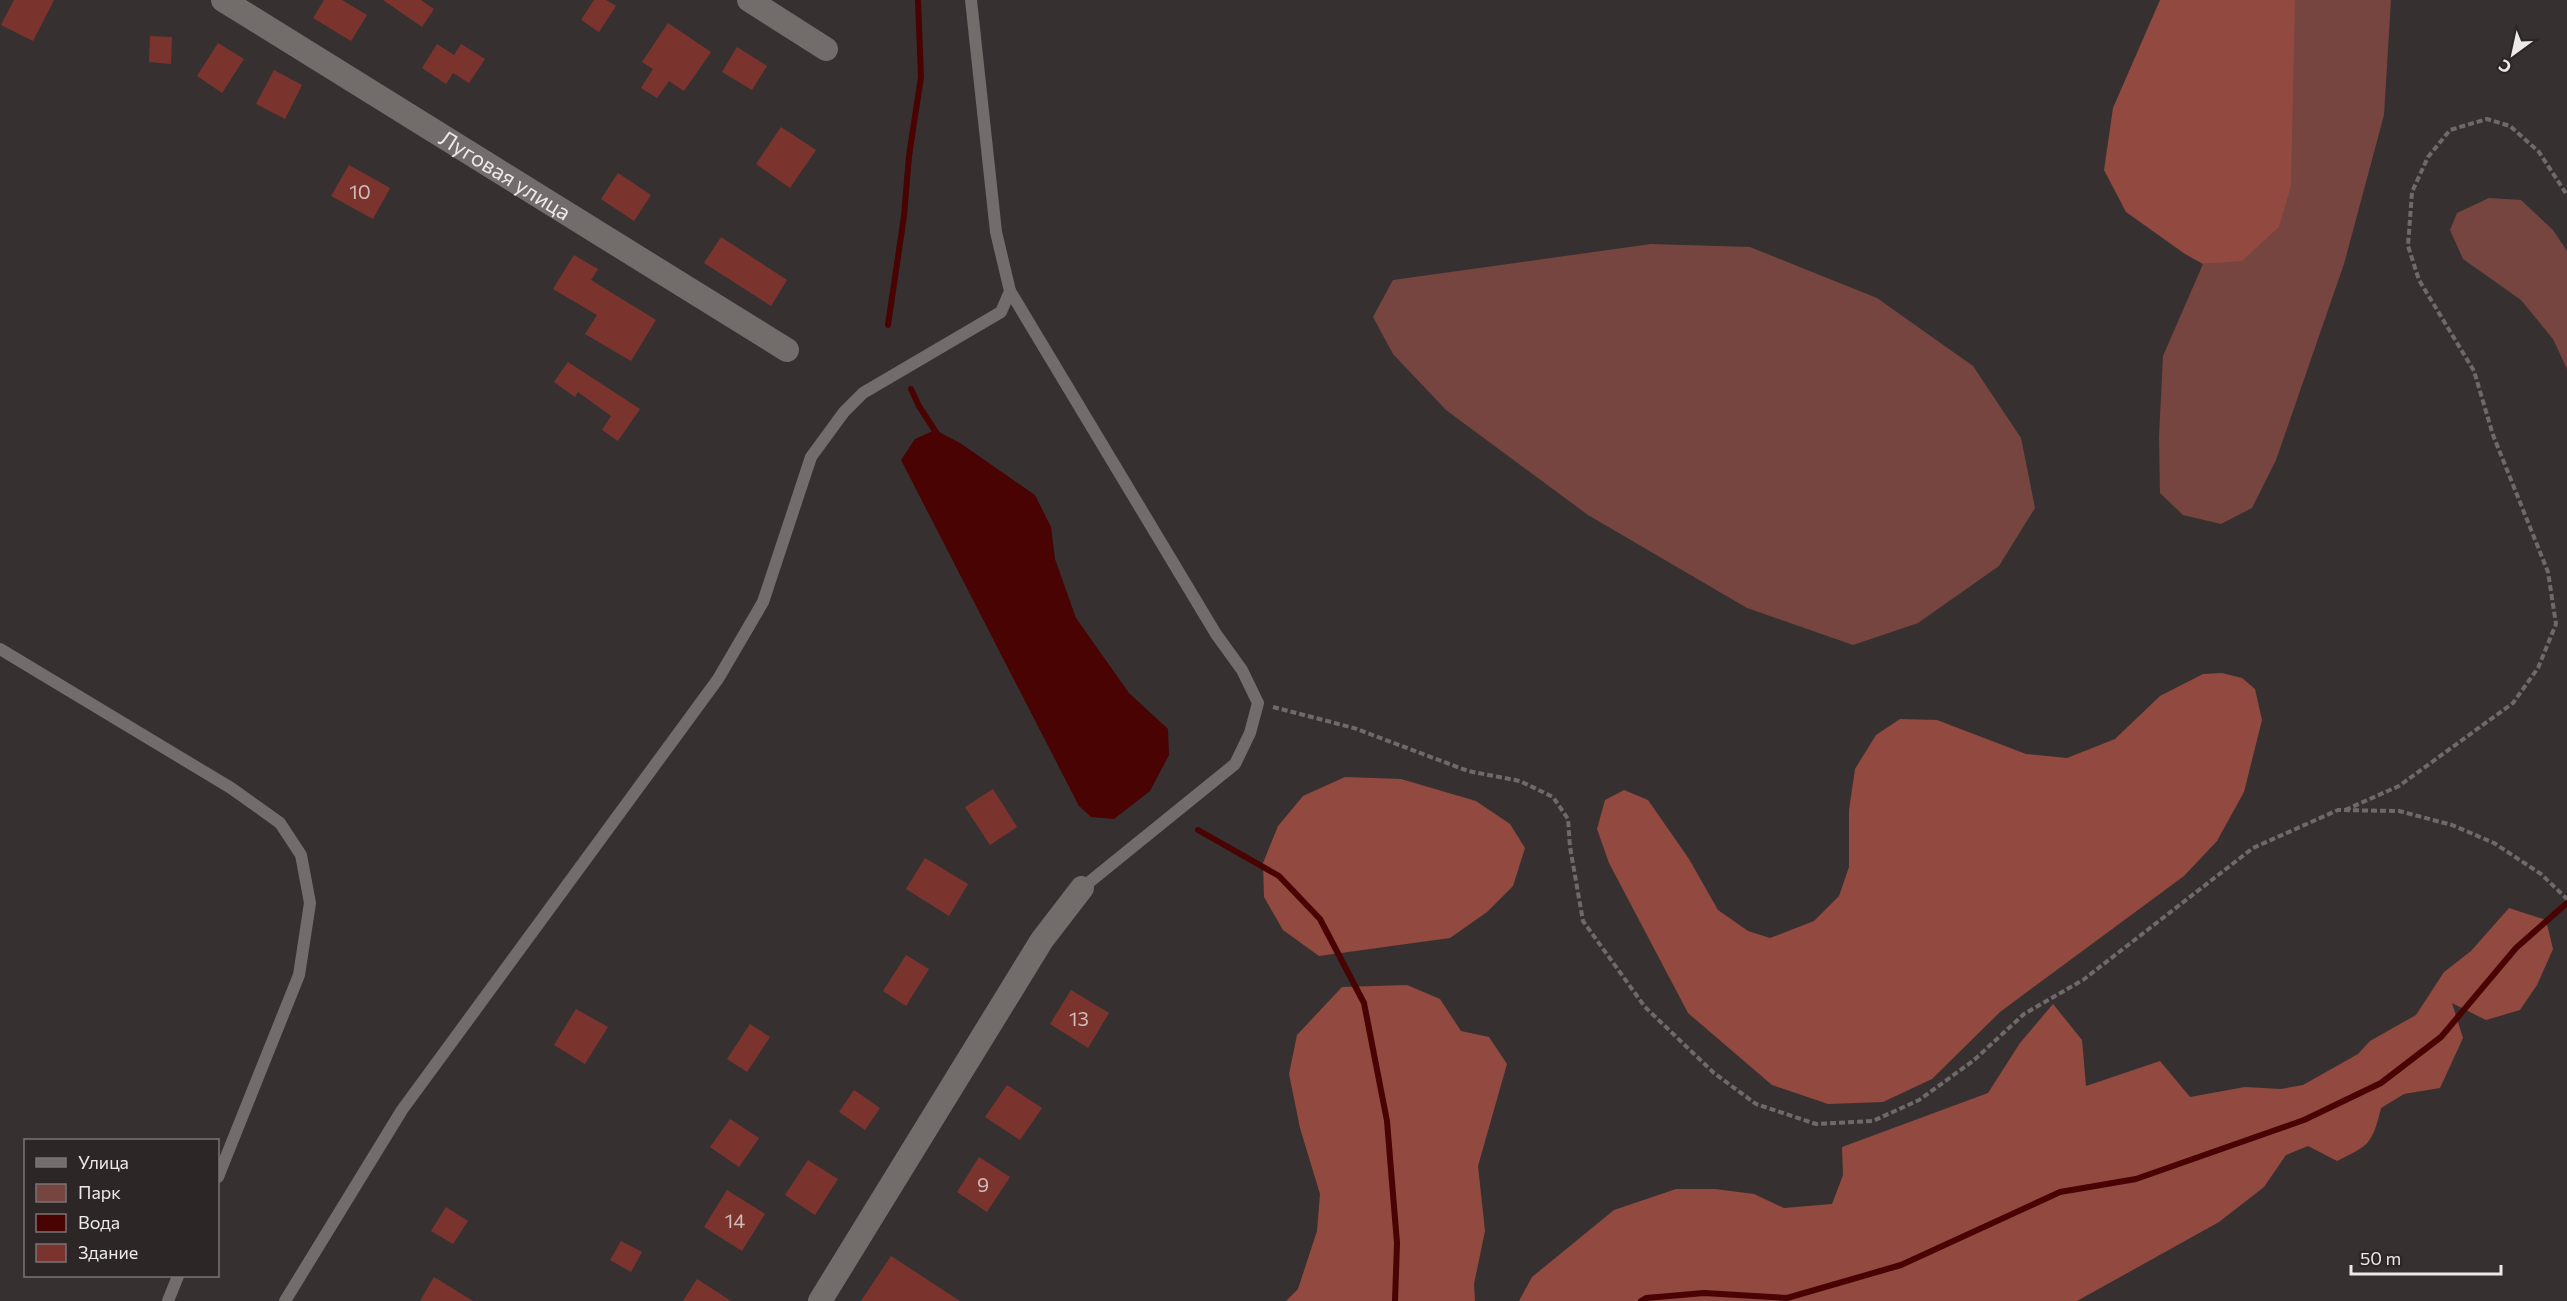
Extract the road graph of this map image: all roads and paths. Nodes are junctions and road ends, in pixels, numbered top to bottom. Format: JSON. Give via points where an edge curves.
{"nodes":[{"id":1,"x":223,"y":0,"type":"edge"},
{"id":2,"x":749,"y":0,"type":"edge"},
{"id":3,"x":971,"y":0,"type":"edge"},
{"id":4,"x":826,"y":49,"type":"dead end"},
{"id":5,"x":2567,"y":195,"type":"edge"},
{"id":6,"x":1010,"y":291,"type":"junction"},
{"id":7,"x":788,"y":350,"type":"dead end"},
{"id":8,"x":0,"y":649,"type":"edge"},
{"id":9,"x":1258,"y":703,"type":"junction"},
{"id":10,"x":2342,"y":810,"type":"junction"},
{"id":11,"x":1082,"y":888,"type":"joint"},
{"id":12,"x":2567,"y":899,"type":"edge"},
{"id":13,"x":219,"y":1175,"type":"edge"},
{"id":14,"x":177,"y":1277,"type":"edge"},
{"id":15,"x":168,"y":1301,"type":"edge"},
{"id":16,"x":285,"y":1301,"type":"edge"},
{"id":17,"x":820,"y":1301,"type":"edge"}],
"edges":[{"from":1,"to":7,"type":"street","name":"Луговая улица"},
{"from":2,"to":4,"type":"street"},
{"from":3,"to":6,"type":"lane","via":[[996,232]]},
{"from":5,"to":10,"type":"path","via":[[2539,152],[2510,126],[2487,119],[2450,130],[2428,157],[2412,192],[2408,246],[2420,280],[2474,371],[2493,435],[2548,572],[2556,624],[2538,668],[2513,703],[2399,786]]},
{"from":6,"to":9,"type":"lane","via":[[1216,634],[1242,670]]},
{"from":6,"to":16,"type":"lane","via":[[1001,312],[863,393],[811,457],[763,602],[718,679],[402,1110]]},
{"from":8,"to":13,"type":"lane","via":[[231,788],[279,824],[301,855],[310,903],[299,975]]},
{"from":9,"to":10,"type":"path","via":[[1354,728],[1468,771],[1520,781],[1553,797],[1569,819],[1583,921],[1646,1007],[1714,1073],[1756,1104],[1816,1124],[1873,1120],[1919,1100],[1973,1061],[2024,1014],[2083,980],[2253,848]]},
{"from":9,"to":11,"type":"lane","via":[[1250,733],[1235,764]]},
{"from":10,"to":12,"type":"path","via":[[2399,811],[2452,825],[2494,843],[2541,874]]},
{"from":11,"to":17,"type":"street","via":[[1041,940]]},
{"from":14,"to":15,"type":"lane"}]}
